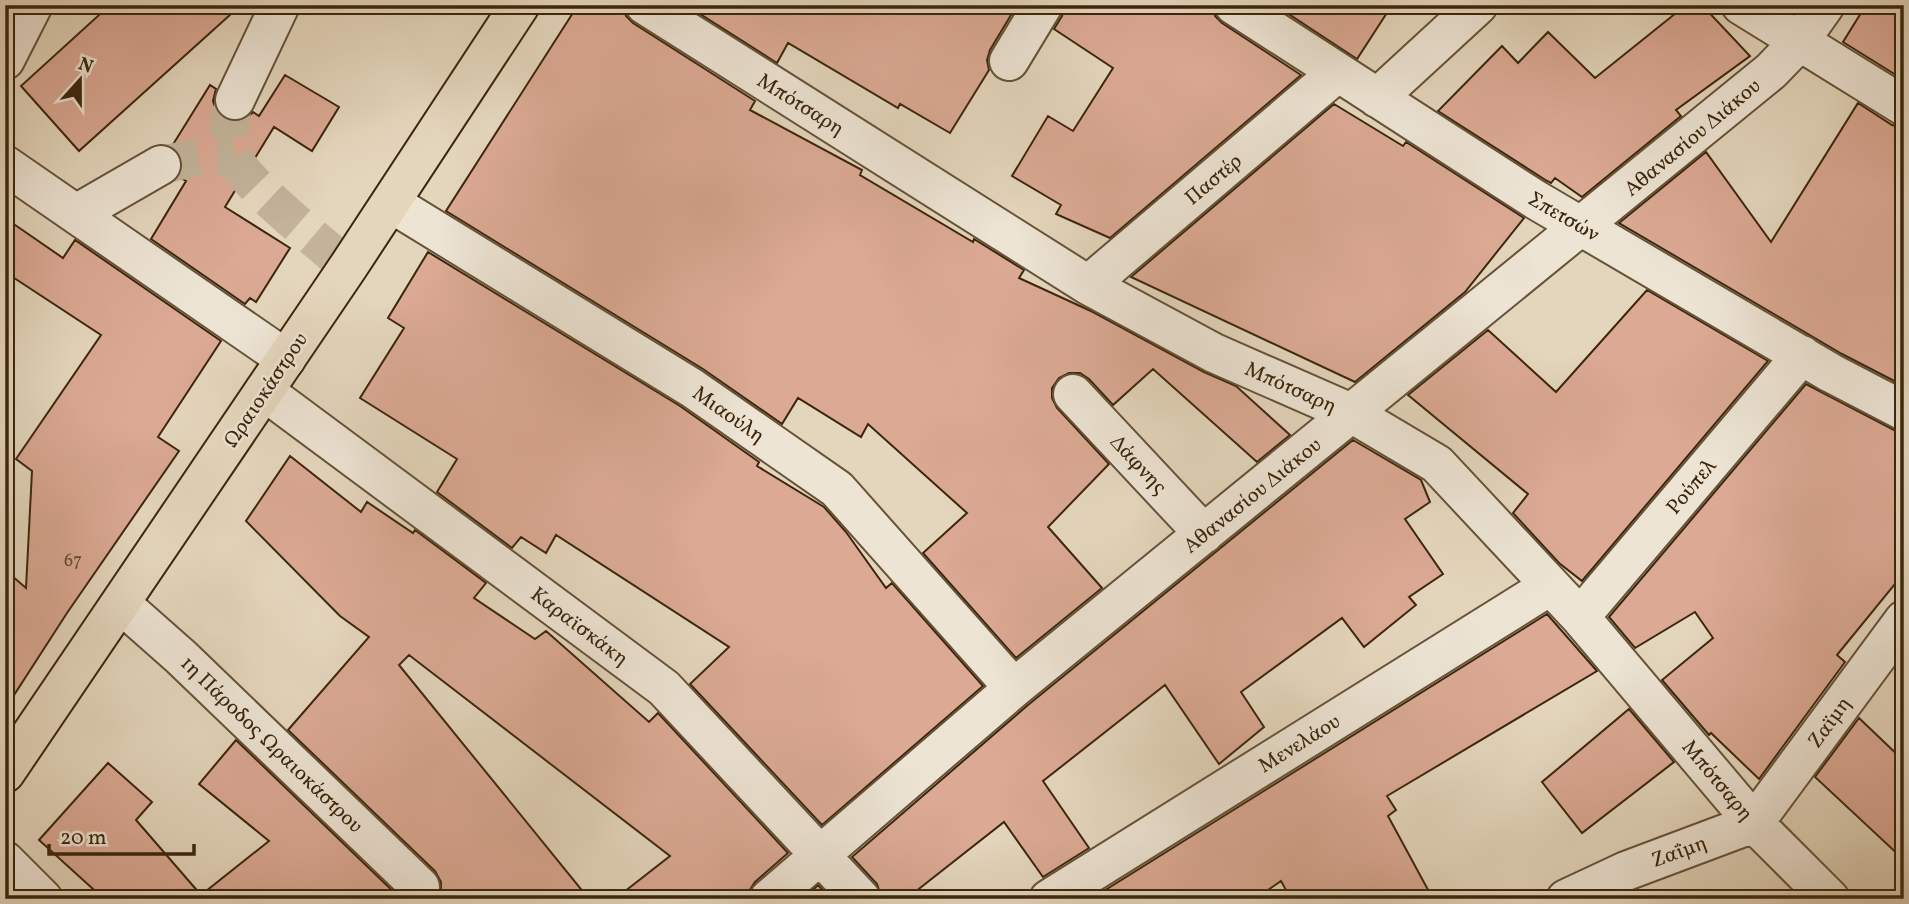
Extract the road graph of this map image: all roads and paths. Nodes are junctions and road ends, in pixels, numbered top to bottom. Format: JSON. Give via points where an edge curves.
{"nodes":[{"id":1,"x":33,"y":5,"type":"edge"},
{"id":2,"x":280,"y":5,"type":"edge"},
{"id":3,"x":645,"y":5,"type":"edge"},
{"id":4,"x":1043,"y":5,"type":"edge"},
{"id":5,"x":1234,"y":5,"type":"edge"},
{"id":6,"x":1478,"y":5,"type":"edge"},
{"id":7,"x":1741,"y":5,"type":"edge"},
{"id":8,"x":1825,"y":5,"type":"edge"},
{"id":9,"x":511,"y":9,"type":"edge"},
{"id":10,"x":1799,"y":42,"type":"junction"},
{"id":11,"x":5,"y":60,"type":"edge"},
{"id":12,"x":1009,"y":61,"type":"dead end"},
{"id":13,"x":1337,"y":73,"type":"junction"},
{"id":14,"x":1377,"y":98,"type":"junction"},
{"id":15,"x":235,"y":100,"type":"tunnel mouth"},
{"id":16,"x":1904,"y":106,"type":"edge"},
{"id":17,"x":5,"y":165,"type":"edge"},
{"id":18,"x":160,"y":165,"type":"tunnel mouth"},
{"id":19,"x":391,"y":203,"type":"junction"},
{"id":20,"x":76,"y":214,"type":"junction"},
{"id":21,"x":1583,"y":227,"type":"junction"},
{"id":22,"x":1088,"y":285,"type":"junction"},
{"id":23,"x":1802,"y":355,"type":"junction"},
{"id":24,"x":286,"y":359,"type":"junction"},
{"id":25,"x":264,"y":391,"type":"junction"},
{"id":26,"x":1073,"y":394,"type":"dead end"},
{"id":27,"x":1904,"y":411,"type":"edge"},
{"id":28,"x":1352,"y":413,"type":"junction"},
{"id":29,"x":1204,"y":534,"type":"junction"},
{"id":30,"x":1550,"y":586,"type":"junction"},
{"id":31,"x":121,"y":604,"type":"junction"},
{"id":32,"x":1580,"y":617,"type":"junction"},
{"id":33,"x":1904,"y":620,"type":"edge"},
{"id":34,"x":1014,"y":688,"type":"junction"},
{"id":35,"x":5,"y":773,"type":"edge"},
{"id":36,"x":1754,"y":823,"type":"junction"},
{"id":37,"x":822,"y":855,"type":"junction"},
{"id":38,"x":5,"y":861,"type":"edge"},
{"id":39,"x":420,"y":887,"type":"dead end"},
{"id":40,"x":43,"y":899,"type":"edge"},
{"id":41,"x":769,"y":899,"type":"edge"},
{"id":42,"x":862,"y":899,"type":"edge"},
{"id":43,"x":1049,"y":899,"type":"edge"},
{"id":44,"x":1566,"y":899,"type":"edge"},
{"id":45,"x":1830,"y":899,"type":"edge"}],
"edges":[{"from":1,"to":11,"type":"street"},
{"from":2,"to":15,"type":"street"},
{"from":3,"to":22,"type":"street","name":"Μπότσαρη"},
{"from":4,"to":12,"type":"street"},
{"from":5,"to":13,"type":"street","name":"Σπετσών"},
{"from":6,"to":14,"type":"street"},
{"from":7,"to":10,"type":"street"},
{"from":8,"to":10,"type":"street","name":"Αθανασίου Διάκου"},
{"from":9,"to":19,"type":"main road","name":"Ωραιοκάστρου"},
{"from":10,"to":16,"type":"street"},
{"from":10,"to":21,"type":"street","name":"Αθανασίου Διάκου","via":[[1771,71]]},
{"from":13,"to":14,"type":"street","name":"Σπετσών"},
{"from":13,"to":22,"type":"street","name":"Παστέρ"},
{"from":14,"to":21,"type":"street","name":"Σπετσών"},
{"from":17,"to":20,"type":"street"},
{"from":18,"to":20,"type":"street"},
{"from":19,"to":24,"type":"main road","name":"Ωραιοκάστρου"},
{"from":19,"to":34,"type":"street","name":"Μιαούλη","via":[[692,388],[837,489]]},
{"from":20,"to":24,"type":"street"},
{"from":21,"to":23,"type":"street","name":"Σπετσών"},
{"from":21,"to":28,"type":"street","name":"Αθανασίου Διάκου"},
{"from":22,"to":28,"type":"street","name":"Μπότσαρη","via":[[1214,353]]},
{"from":23,"to":27,"type":"street","name":"Σπετσών"},
{"from":23,"to":32,"type":"street","name":"Ρούπελ"},
{"from":24,"to":25,"type":"main road","name":"Ωραιοκάστρου"},
{"from":25,"to":31,"type":"main road","name":"Ωραιοκάστρου"},
{"from":25,"to":37,"type":"street","name":"Καραϊσκάκη","via":[[664,688]]},
{"from":26,"to":29,"type":"street","name":"Δάφνης"},
{"from":28,"to":29,"type":"street","name":"Αθανασίου Διάκου"},
{"from":28,"to":30,"type":"street","name":"Μπότσαρη","via":[[1437,464]]},
{"from":29,"to":34,"type":"street","name":"Αθανασίου Διάκου"},
{"from":30,"to":32,"type":"street","name":"Μπότσαρη"},
{"from":30,"to":43,"type":"street","name":"Μενελάου"},
{"from":31,"to":35,"type":"main road","name":"Ωραιοκάστρου"},
{"from":31,"to":39,"type":"street","name":"1η Πάροδος Ωραιοκάστρου"},
{"from":32,"to":36,"type":"street","name":"Μπότσαρη"},
{"from":33,"to":36,"type":"street","name":"Ζαϊμη"},
{"from":34,"to":37,"type":"street","name":"Αθανασίου Διάκου"},
{"from":36,"to":44,"type":"street","name":"Ζαΐμη"},
{"from":36,"to":45,"type":"street","name":"Μπότσαρη"},
{"from":37,"to":41,"type":"street","name":"Αθανασίου Διάκου"},
{"from":37,"to":42,"type":"street","name":"Καραϊσκάκη"},
{"from":38,"to":40,"type":"street"}]}
